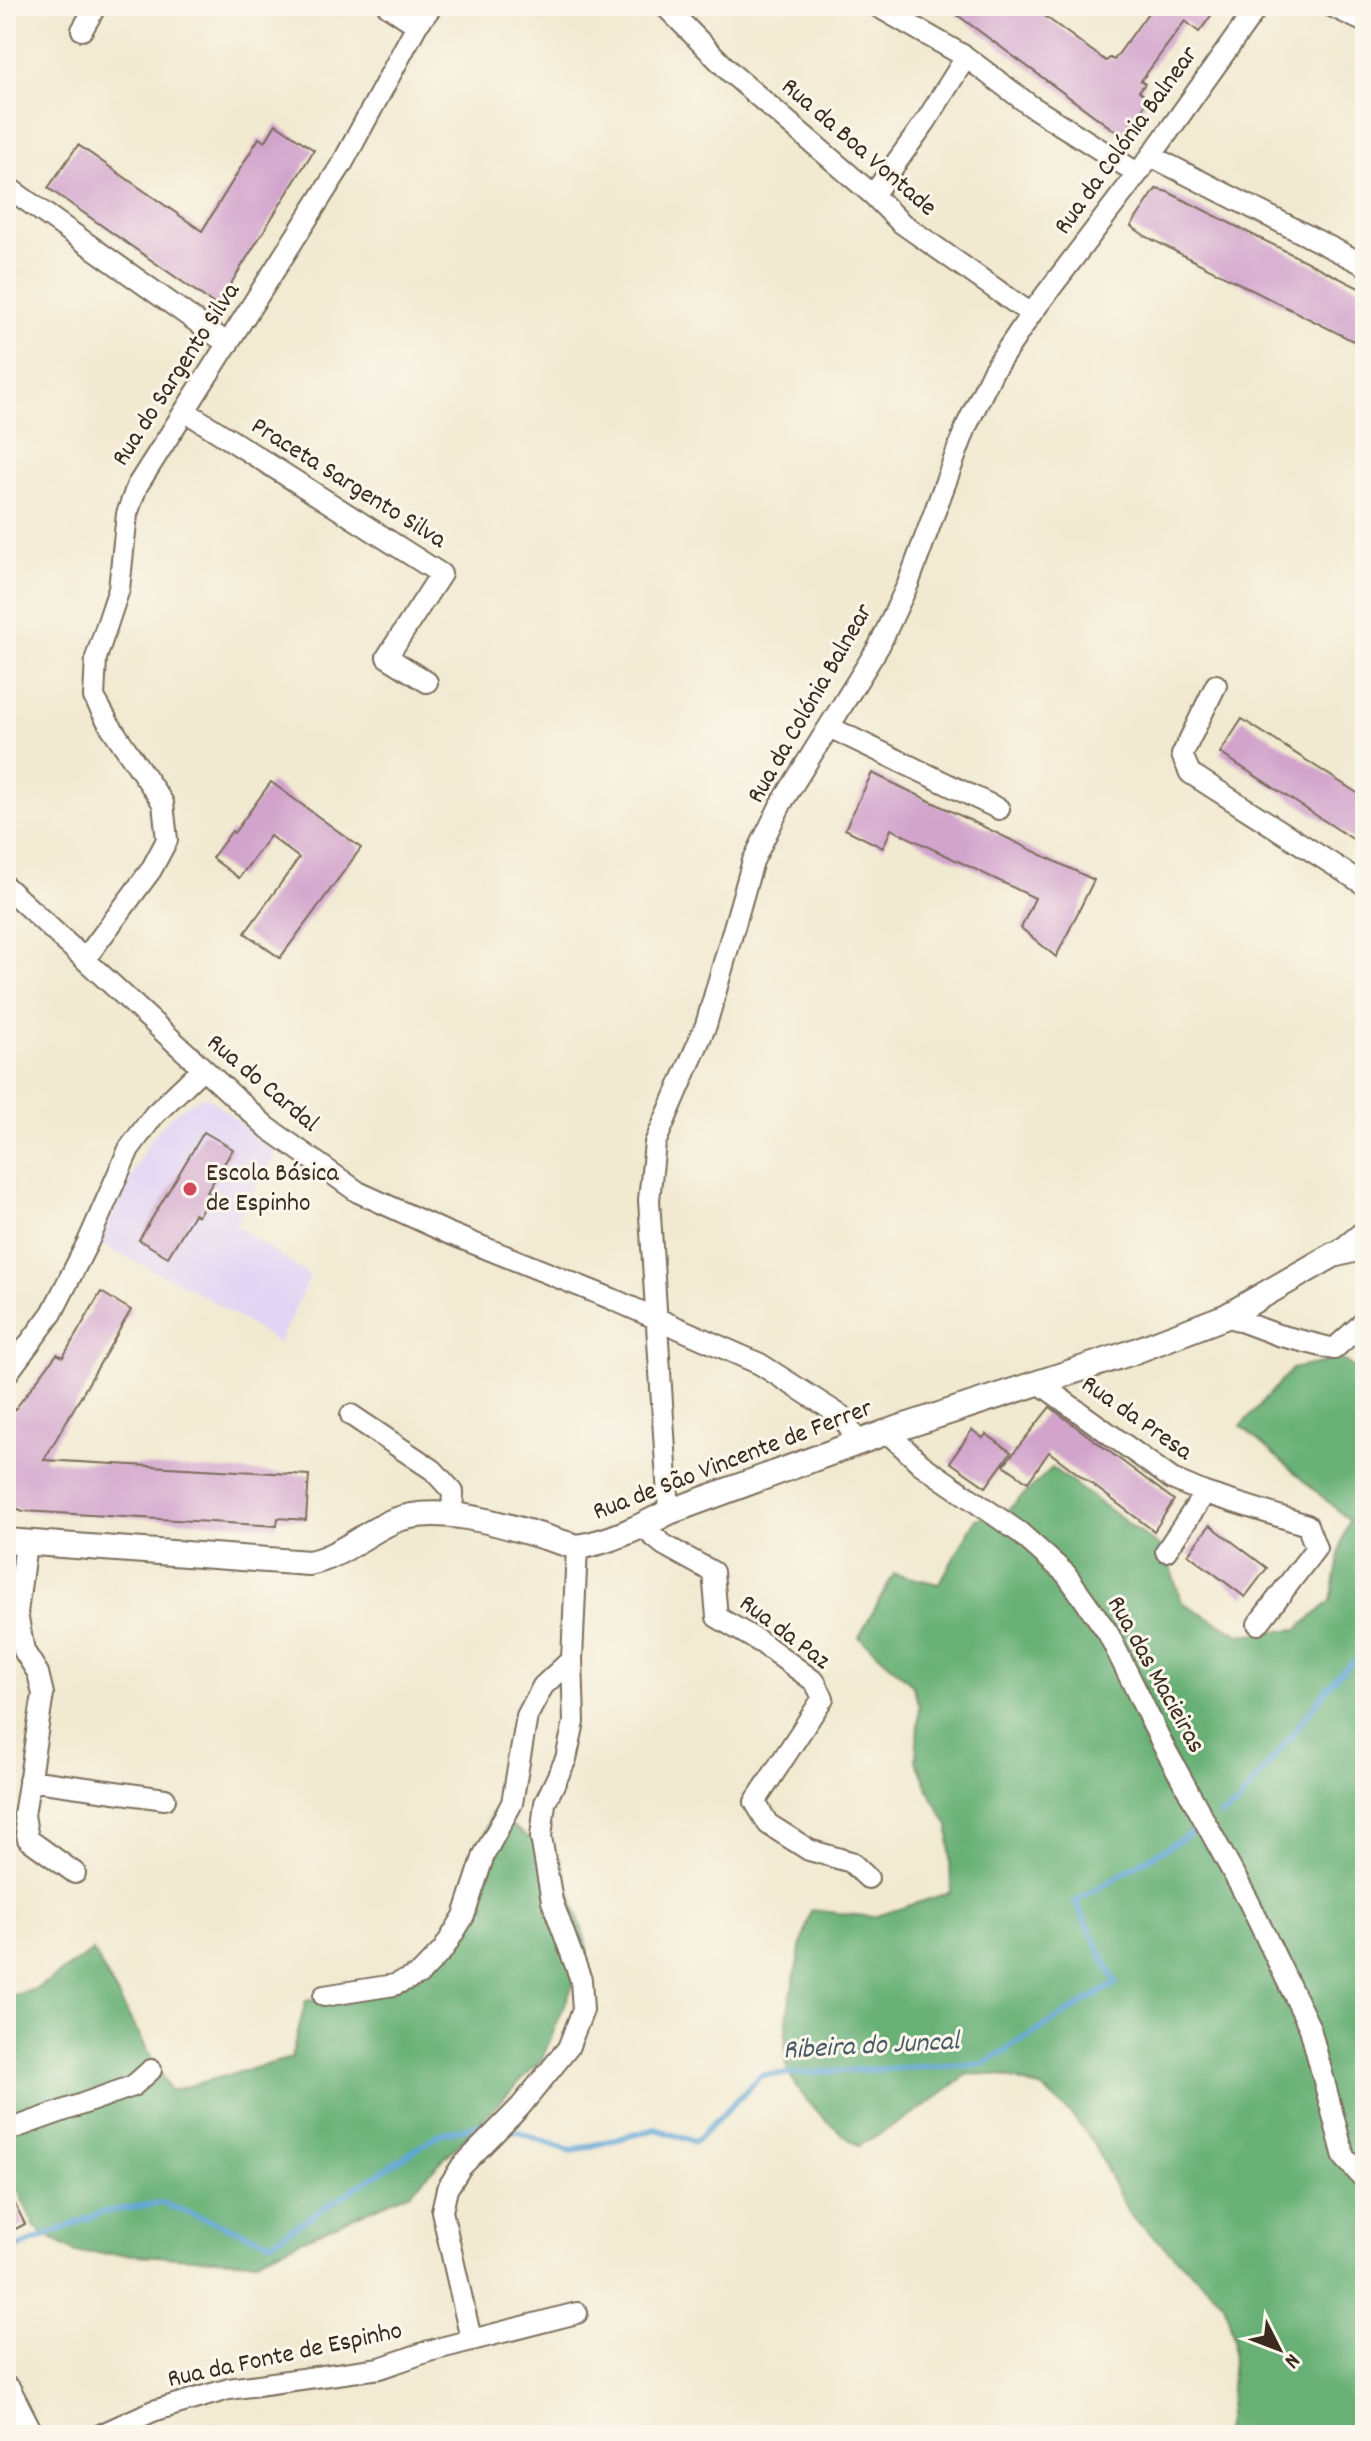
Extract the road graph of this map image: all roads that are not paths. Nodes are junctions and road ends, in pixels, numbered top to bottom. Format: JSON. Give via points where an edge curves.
{"nodes":[{"id":1,"x":96,"y":6,"type":"edge"},
{"id":2,"x":388,"y":6,"type":"edge"},
{"id":3,"x":432,"y":6,"type":"edge"},
{"id":4,"x":665,"y":6,"type":"edge"},
{"id":5,"x":877,"y":6,"type":"edge"},
{"id":6,"x":1258,"y":6,"type":"edge"},
{"id":7,"x":1331,"y":6,"type":"edge"},
{"id":8,"x":1365,"y":22,"type":"edge"},
{"id":9,"x":417,"y":25,"type":"junction"},
{"id":10,"x":82,"y":30,"type":"dead end"},
{"id":11,"x":966,"y":57,"type":"junction"},
{"id":12,"x":1151,"y":156,"type":"junction"},
{"id":13,"x":1137,"y":173,"type":"junction"},
{"id":14,"x":6,"y":186,"type":"edge"},
{"id":15,"x":873,"y":195,"type":"junction"},
{"id":16,"x":1365,"y":265,"type":"edge"},
{"id":17,"x":1031,"y":314,"type":"junction"},
{"id":18,"x":228,"y":344,"type":"junction"},
{"id":19,"x":185,"y":411,"type":"junction"},
{"id":20,"x":427,"y":682,"type":"dead end"},
{"id":21,"x":1216,"y":685,"type":"dead end"},
{"id":22,"x":829,"y":727,"type":"junction"},
{"id":23,"x":999,"y":809,"type":"dead end"},
{"id":24,"x":1365,"y":885,"type":"edge"},
{"id":25,"x":6,"y":887,"type":"edge"},
{"id":26,"x":85,"y":959,"type":"junction"},
{"id":27,"x":202,"y":1069,"type":"junction"},
{"id":28,"x":1365,"y":1230,"type":"edge"},
{"id":29,"x":1365,"y":1247,"type":"edge"},
{"id":30,"x":1333,"y":1255,"type":"junction"},
{"id":31,"x":1227,"y":1316,"type":"junction"},
{"id":32,"x":655,"y":1319,"type":"junction"},
{"id":33,"x":1365,"y":1321,"type":"edge"},
{"id":34,"x":6,"y":1375,"type":"edge"},
{"id":35,"x":1039,"y":1383,"type":"junction"},
{"id":36,"x":351,"y":1415,"type":"dead end"},
{"id":37,"x":887,"y":1432,"type":"junction"},
{"id":38,"x":858,"y":1444,"type":"junction"},
{"id":39,"x":1205,"y":1493,"type":"junction"},
{"id":40,"x":669,"y":1512,"type":"junction"},
{"id":41,"x":452,"y":1514,"type":"junction"},
{"id":42,"x":642,"y":1527,"type":"junction"},
{"id":43,"x":16,"y":1542,"type":"edge"},
{"id":44,"x":577,"y":1547,"type":"junction"},
{"id":45,"x":1166,"y":1551,"type":"dead end"},
{"id":46,"x":1258,"y":1624,"type":"dead end"},
{"id":47,"x":572,"y":1659,"type":"junction"},
{"id":48,"x":29,"y":1780,"type":"junction"},
{"id":49,"x":165,"y":1799,"type":"dead end"},
{"id":50,"x":75,"y":1873,"type":"dead end"},
{"id":51,"x":868,"y":1878,"type":"dead end"},
{"id":52,"x":324,"y":1996,"type":"dead end"},
{"id":53,"x":151,"y":2070,"type":"dead end"},
{"id":54,"x":6,"y":2131,"type":"edge"},
{"id":55,"x":1365,"y":2180,"type":"edge"},
{"id":56,"x":577,"y":2313,"type":"dead end"},
{"id":57,"x":471,"y":2339,"type":"junction"},
{"id":58,"x":6,"y":2392,"type":"edge"},
{"id":59,"x":28,"y":2435,"type":"edge"},
{"id":60,"x":100,"y":2435,"type":"edge"}],
"edges":[{"from":1,"to":10,"type":"street"},
{"from":2,"to":9,"type":"street"},
{"from":3,"to":9,"type":"street","name":"Rua do Sargento Silva"},
{"from":4,"to":15,"type":"street","name":"Rua da Boa Vontade","via":[[731,73]]},
{"from":5,"to":11,"type":"street"},
{"from":6,"to":12,"type":"street","name":"Rua da Colónia Balnear"},
{"from":7,"to":8,"type":"street"},
{"from":9,"to":18,"type":"street","name":"Rua do Sargento Silva","via":[[342,164]]},
{"from":11,"to":13,"type":"street","via":[[1031,106]]},
{"from":11,"to":15,"type":"street"},
{"from":12,"to":13,"type":"street","name":"Rua da Colónia Balnear"},
{"from":12,"to":16,"type":"street"},
{"from":13,"to":17,"type":"street","name":"Rua da Colónia Balnear"},
{"from":14,"to":18,"type":"street"},
{"from":15,"to":17,"type":"street","name":"Rua da Boa Vontade","via":[[900,222]]},
{"from":17,"to":22,"type":"street","name":"Rua da Colónia Balnear","via":[[993,371],[966,427],[908,584],[879,646]]},
{"from":18,"to":19,"type":"street","name":"Rua do Sargento Silva"},
{"from":19,"to":20,"type":"street","name":"Praceta Sargento Silva","via":[[441,574],[387,657]]},
{"from":19,"to":26,"type":"street","name":"Rua do Sargento Silva","via":[[137,486],[127,514],[119,589],[96,658],[94,697],[163,803],[167,840]]},
{"from":21,"to":24,"type":"street","via":[[1182,755],[1190,773]]},
{"from":22,"to":23,"type":"street"},
{"from":22,"to":32,"type":"street","name":"Rua da Colónia Balnear","via":[[753,861],[706,1025],[655,1143],[649,1200]]},
{"from":25,"to":26,"type":"street","name":"Rua do Cardal"},
{"from":26,"to":27,"type":"street","name":"Rua do Cardal"},
{"from":27,"to":32,"type":"street","name":"Rua do Cardal","via":[[268,1128],[358,1192]]},
{"from":27,"to":34,"type":"street","via":[[154,1115],[129,1149],[52,1313]]},
{"from":28,"to":30,"type":"street"},
{"from":29,"to":30,"type":"street","name":"Rua de São Vincente de Ferrer"},
{"from":30,"to":31,"type":"street","name":"Rua de São Vincente de Ferrer"},
{"from":31,"to":33,"type":"street","via":[[1334,1349]]},
{"from":31,"to":35,"type":"street","name":"Rua de São Vincente de Ferrer"},
{"from":32,"to":38,"type":"street","name":"Rua do Cardal","via":[[760,1364],[843,1417]]},
{"from":32,"to":40,"type":"street","name":"Rua da Colónia Balnear"},
{"from":35,"to":37,"type":"street","name":"Rua de São Vincente de Ferrer"},
{"from":35,"to":39,"type":"street","name":"Rua da Presa","via":[[1172,1479]]},
{"from":36,"to":41,"type":"street","via":[[433,1470],[453,1492]]},
{"from":37,"to":38,"type":"street","name":"Rua de São Vincente de Ferrer"},
{"from":37,"to":55,"type":"street","name":"Rua das Macieiras","via":[[922,1465],[1019,1532],[1066,1574],[1108,1633],[1310,2028],[1344,2157]]},
{"from":38,"to":40,"type":"street","name":"Rua de São Vincente de Ferrer"},
{"from":39,"to":45,"type":"street","name":"Rua da Presa"},
{"from":39,"to":46,"type":"street","name":"Rua da Presa","via":[[1307,1525],[1316,1548]]},
{"from":40,"to":42,"type":"street","name":"Rua de São Vincente de Ferrer"},
{"from":41,"to":43,"type":"street","name":"Rua de São Vincente de Ferrer","via":[[411,1515],[325,1560],[309,1563]]},
{"from":41,"to":44,"type":"street","name":"Rua de São Vincente de Ferrer"},
{"from":42,"to":44,"type":"street","name":"Rua de São Vincente de Ferrer"},
{"from":42,"to":51,"type":"street","name":"Rua da Paz","via":[[713,1572],[717,1617],[815,1682],[823,1698],[755,1802],[768,1824],[809,1850],[851,1862]]},
{"from":43,"to":48,"type":"street","via":[[17,1613],[24,1651],[43,1694]]},
{"from":44,"to":47,"type":"street"},
{"from":47,"to":52,"type":"street","via":[[543,1686],[527,1716],[512,1803],[484,1855],[464,1916],[443,1950],[420,1974],[394,1985]]},
{"from":47,"to":57,"type":"street","via":[[574,1722],[566,1759],[545,1803],[541,1837],[552,1901],[581,1980],[583,2010],[568,2048],[447,2189],[442,2211]]},
{"from":48,"to":49,"type":"street"},
{"from":48,"to":50,"type":"street","via":[[24,1815],[28,1839]]},
{"from":53,"to":54,"type":"street","via":[[133,2086]]},
{"from":56,"to":57,"type":"street","name":"Rua da Fonte de Espinho"},
{"from":57,"to":60,"type":"street","name":"Rua da Fonte de Espinho","via":[[380,2368],[229,2389],[153,2411]]},
{"from":58,"to":59,"type":"main road"}]}
